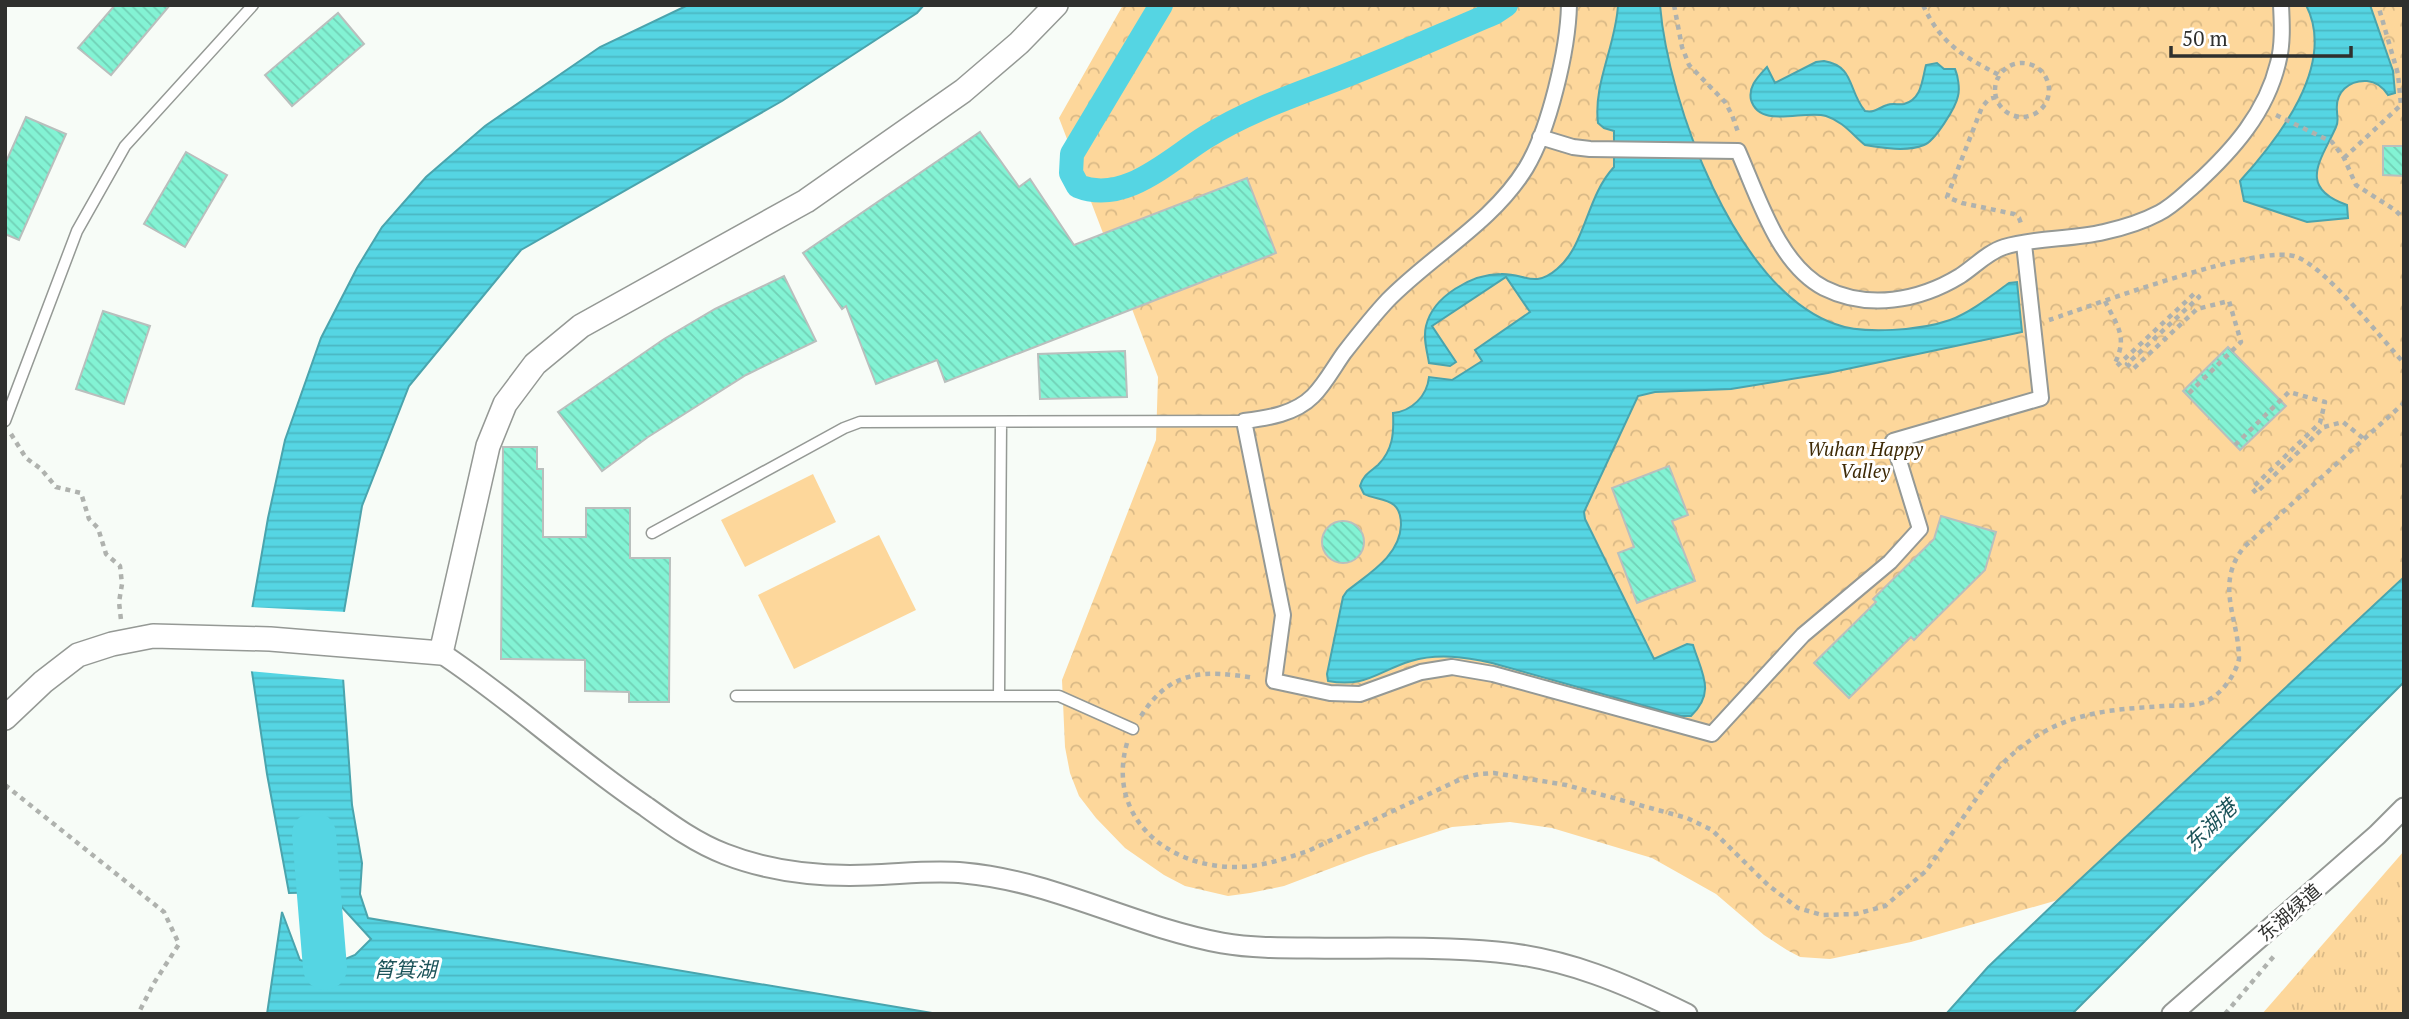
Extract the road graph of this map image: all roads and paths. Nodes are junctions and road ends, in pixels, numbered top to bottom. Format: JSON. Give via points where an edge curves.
{"nodes":[{"id":1,"x":253,"y":5,"type":"edge"},
{"id":2,"x":1056,"y":5,"type":"edge"},
{"id":3,"x":1569,"y":5,"type":"edge"},
{"id":4,"x":1674,"y":5,"type":"edge"},
{"id":5,"x":1923,"y":5,"type":"edge"},
{"id":6,"x":2378,"y":5,"type":"edge"},
{"id":7,"x":2281,"y":7,"type":"edge"},
{"id":8,"x":1999,"y":75,"type":"junction"},
{"id":9,"x":1996,"y":97,"type":"junction"},
{"id":10,"x":2276,"y":114,"type":"dead end"},
{"id":11,"x":1540,"y":137,"type":"junction"},
{"id":12,"x":1738,"y":151,"type":"junction"},
{"id":13,"x":2344,"y":158,"type":"junction"},
{"id":14,"x":2404,"y":219,"type":"edge"},
{"id":15,"x":2024,"y":244,"type":"junction"},
{"id":16,"x":2105,"y":301,"type":"junction"},
{"id":17,"x":2034,"y":325,"type":"junction"},
{"id":18,"x":2404,"y":363,"type":"edge"},
{"id":19,"x":2187,"y":395,"type":"dead end"},
{"id":20,"x":2404,"y":403,"type":"edge"},
{"id":21,"x":1244,"y":421,"type":"junction"},
{"id":22,"x":5,"y":422,"type":"edge"},
{"id":23,"x":1001,"y":423,"type":"junction"},
{"id":24,"x":2364,"y":439,"type":"junction"},
{"id":25,"x":2235,"y":445,"type":"dead end"},
{"id":26,"x":652,"y":533,"type":"dead end"},
{"id":27,"x":123,"y":642,"type":"junction"},
{"id":28,"x":441,"y":653,"type":"junction"},
{"id":29,"x":1274,"y":681,"type":"junction"},
{"id":30,"x":736,"y":696,"type":"dead end"},
{"id":31,"x":999,"y":696,"type":"junction"},
{"id":32,"x":5,"y":718,"type":"edge"},
{"id":33,"x":1133,"y":729,"type":"junction"},
{"id":34,"x":5,"y":785,"type":"edge"},
{"id":35,"x":2404,"y":808,"type":"edge"},
{"id":36,"x":138,"y":1014,"type":"edge"},
{"id":37,"x":1687,"y":1014,"type":"edge"},
{"id":38,"x":2172,"y":1014,"type":"edge"}],
"edges":[{"from":1,"to":22,"type":"lane","via":[[125,146],[77,231]]},
{"from":2,"to":28,"type":"street","via":[[963,91],[806,201],[581,326],[535,364],[505,404],[488,446]]},
{"from":3,"to":11,"type":"street","via":[[1567,40]]},
{"from":4,"to":12,"type":"path","via":[[1689,65],[1725,102],[1739,137]]},
{"from":5,"to":8,"type":"path","via":[[1948,44]]},
{"from":6,"to":13,"type":"path","via":[[2398,74],[2401,105]]},
{"from":7,"to":15,"type":"street","via":[[2279,58],[2262,106],[2242,138],[2205,176],[2173,204],[2143,220],[2105,232]]},
{"from":8,"to":9,"type":"path"},
{"from":8,"to":9,"type":"path","via":[[2010,65],[2031,64],[2046,78],[2049,89],[2041,108],[2023,117],[2003,110]]},
{"from":9,"to":15,"type":"path","via":[[1982,107],[1947,197],[2014,214],[2022,225]]},
{"from":10,"to":13,"type":"path","via":[[2332,142]]},
{"from":11,"to":12,"type":"street","via":[[1573,147]]},
{"from":11,"to":21,"type":"street","via":[[1526,168],[1504,197],[1390,299],[1313,396],[1286,412]]},
{"from":12,"to":15,"type":"street","via":[[1780,244],[1793,262],[1842,296],[1890,300],[1917,296],[2002,248]]},
{"from":13,"to":14,"type":"path","via":[[2356,185]]},
{"from":15,"to":17,"type":"street"},
{"from":16,"to":17,"type":"path"},
{"from":16,"to":18,"type":"path","via":[[2202,270],[2262,255],[2287,254],[2307,263],[2334,286]]},
{"from":16,"to":19,"type":"path","via":[[2122,335],[2117,366],[2195,293],[2199,297],[2127,364],[2133,369],[2197,309],[2229,301],[2241,342]]},
{"from":17,"to":29,"type":"street","via":[[2041,398],[1894,441],[1920,529],[1890,562],[1803,635],[1712,734],[1452,667],[1421,672],[1360,694]]},
{"from":20,"to":24,"type":"path"},
{"from":21,"to":23,"type":"lane"},
{"from":21,"to":29,"type":"street","via":[[1283,615]]},
{"from":22,"to":27,"type":"path","via":[[26,458],[56,487],[81,493],[106,554],[120,566]]},
{"from":23,"to":26,"type":"lane","via":[[860,422]]},
{"from":23,"to":31,"type":"lane"},
{"from":24,"to":25,"type":"path","via":[[2343,422],[2324,428],[2256,493],[2252,488],[2320,423],[2325,402],[2289,392]]},
{"from":24,"to":33,"type":"path","via":[[2236,558],[2229,588],[2239,659],[2226,685],[2205,702],[2111,710],[2065,722],[2033,738],[1994,773],[1926,872],[1875,910],[1838,916],[1810,913],[1784,899],[1702,824],[1566,785],[1494,774],[1462,778],[1287,858],[1237,867],[1199,863],[1158,844],[1132,810],[1124,771]]},
{"from":27,"to":28,"type":"street","via":[[153,636],[201,636]]},
{"from":27,"to":32,"type":"street","via":[[78,655]]},
{"from":28,"to":37,"type":"street","via":[[658,816],[724,854],[753,863],[824,875],[961,872],[992,876],[1036,885],[1194,937],[1254,947],[1454,950],[1534,957],[1604,975]]},
{"from":29,"to":33,"type":"path","via":[[1216,673],[1183,678],[1154,699]]},
{"from":30,"to":31,"type":"lane"},
{"from":31,"to":33,"type":"lane","via":[[1059,696]]},
{"from":34,"to":36,"type":"path","via":[[164,912],[179,944]]},
{"from":35,"to":38,"type":"street","name":"东湖绿道"}]}
